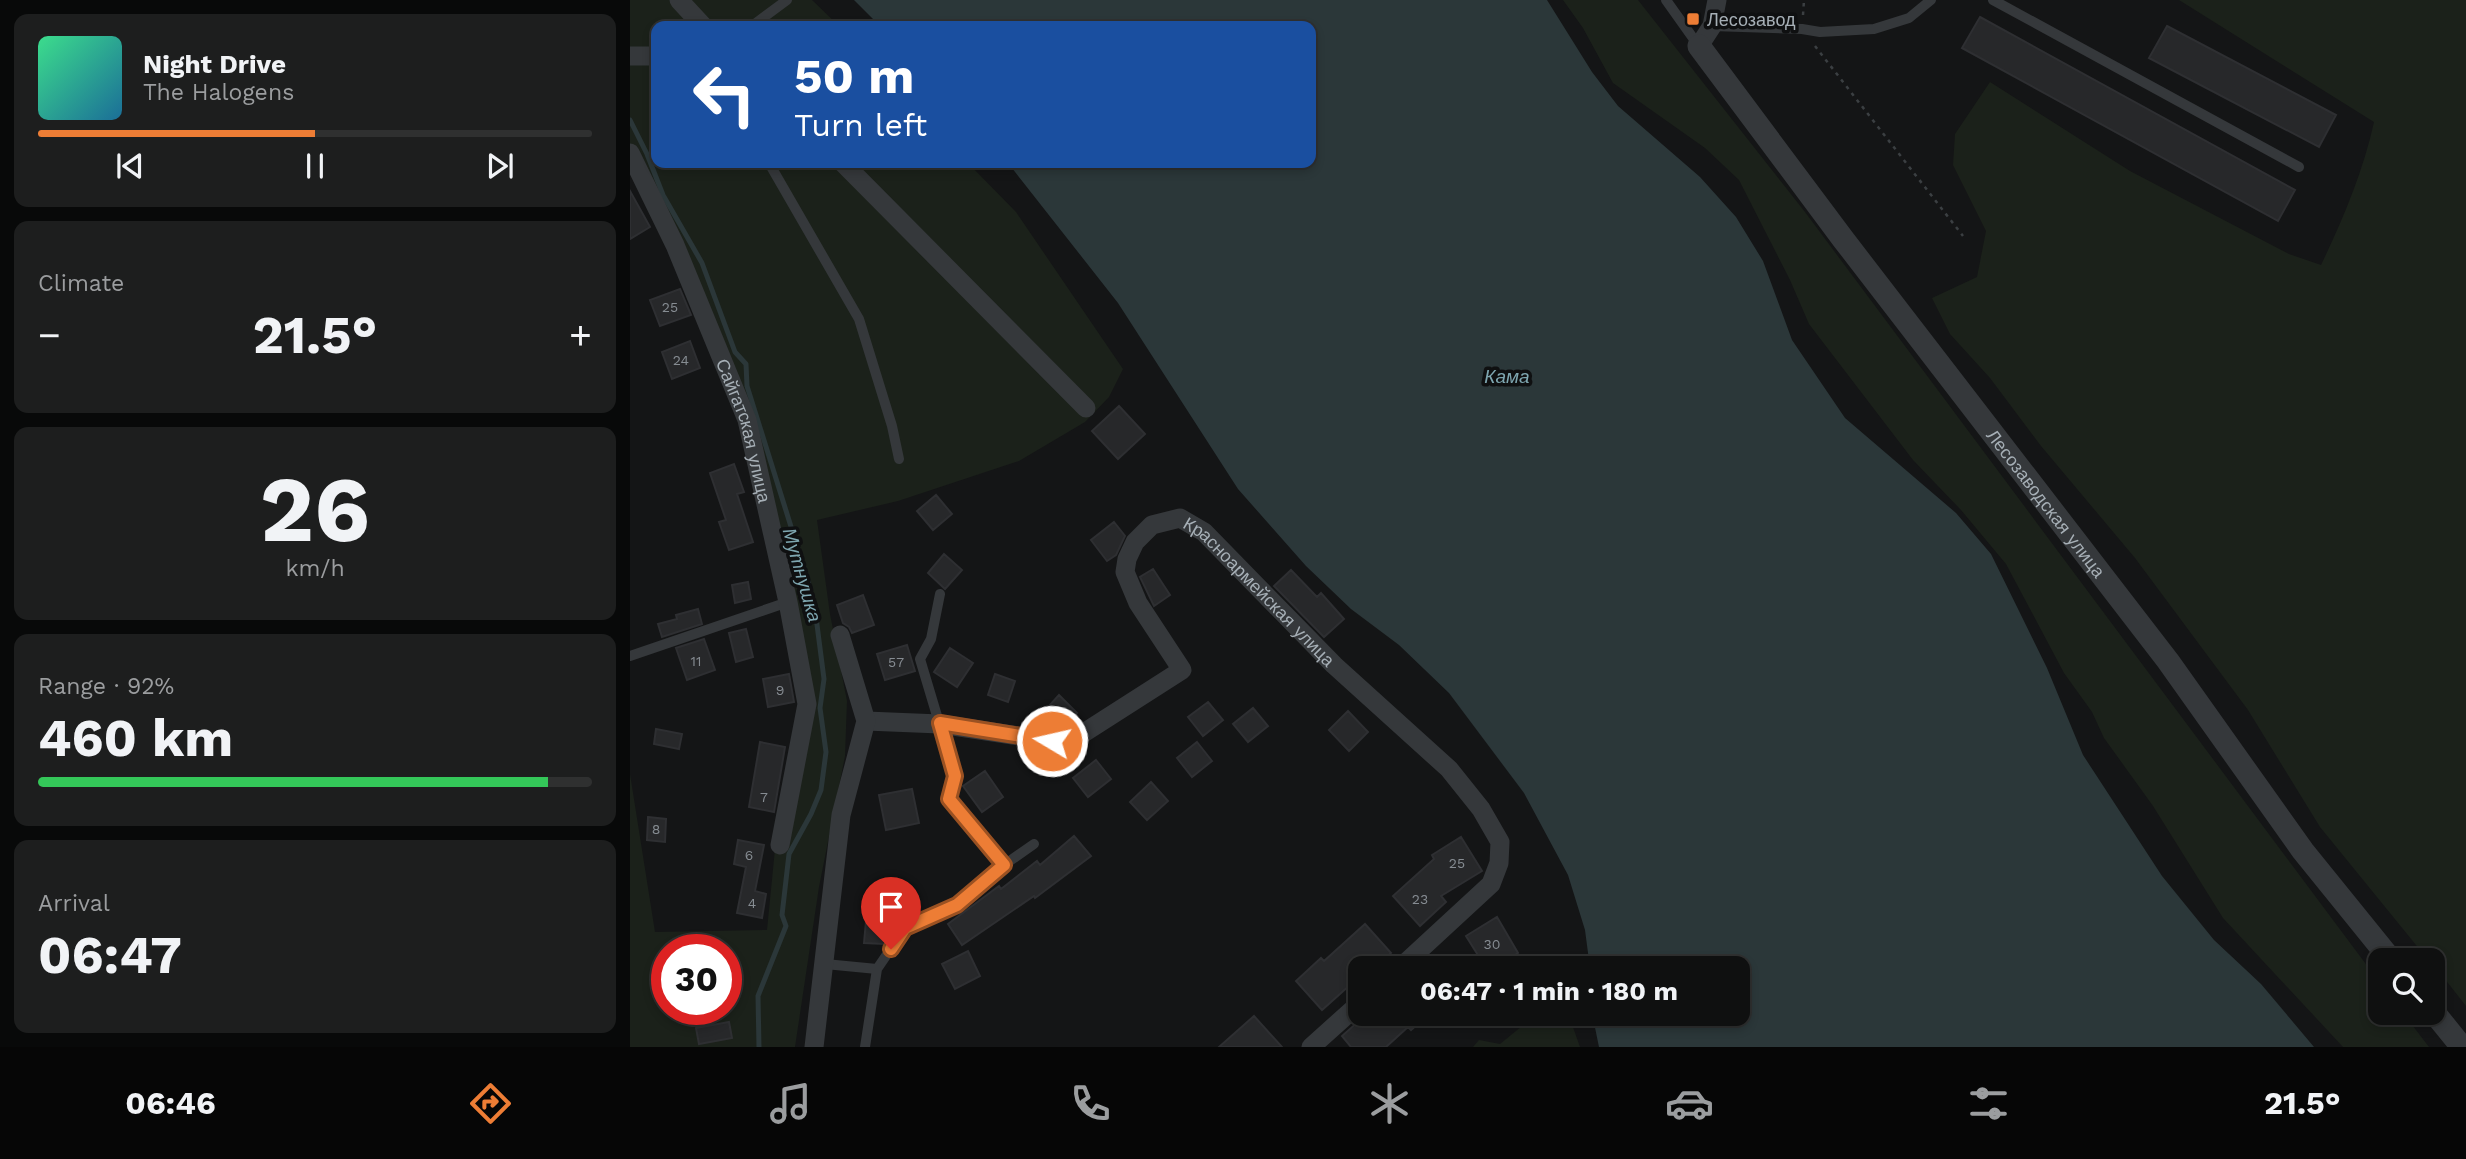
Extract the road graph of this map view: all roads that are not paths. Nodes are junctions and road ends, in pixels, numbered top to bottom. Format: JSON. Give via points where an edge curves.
{"nodes":[{"id":1,"x":679,"y":0,"type":"edge"},
{"id":2,"x":787,"y":0,"type":"edge"},
{"id":3,"x":1666,"y":0,"type":"edge"},
{"id":4,"x":1717,"y":0,"type":"edge"},
{"id":5,"x":1931,"y":0,"type":"edge"},
{"id":6,"x":1993,"y":0,"type":"edge"},
{"id":7,"x":698,"y":21,"type":"edge"},
{"id":8,"x":758,"y":21,"type":"edge"},
{"id":9,"x":1712,"y":26,"type":"junction"},
{"id":10,"x":1699,"y":46,"type":"junction"},
{"id":11,"x":630,"y":56,"type":"edge"},
{"id":12,"x":651,"y":56,"type":"edge"},
{"id":13,"x":630,"y":153,"type":"edge"},
{"id":14,"x":2299,"y":167,"type":"dead end"},
{"id":15,"x":772,"y":168,"type":"edge"},
{"id":16,"x":849,"y":168,"type":"edge"},
{"id":17,"x":1086,"y":408,"type":"dead end"},
{"id":18,"x":899,"y":459,"type":"dead end"},
{"id":19,"x":940,"y":594,"type":"dead end"},
{"id":20,"x":788,"y":602,"type":"junction"},
{"id":21,"x":840,"y":635,"type":"dead end"},
{"id":22,"x":630,"y":656,"type":"edge"},
{"id":23,"x":866,"y":721,"type":"junction"},
{"id":24,"x":940,"y":723,"type":"junction"},
{"id":25,"x":1034,"y":844,"type":"dead end"},
{"id":26,"x":780,"y":845,"type":"dead end"},
{"id":27,"x":1004,"y":865,"type":"junction"},
{"id":28,"x":2381,"y":948,"type":"edge"},
{"id":29,"x":1413,"y":956,"type":"edge"},
{"id":30,"x":825,"y":964,"type":"junction"},
{"id":31,"x":877,"y":969,"type":"junction"},
{"id":32,"x":1348,"y":1014,"type":"edge"},
{"id":33,"x":2444,"y":1025,"type":"edge"},
{"id":34,"x":814,"y":1047,"type":"edge"},
{"id":35,"x":866,"y":1047,"type":"edge"},
{"id":36,"x":1311,"y":1047,"type":"edge"},
{"id":37,"x":2462,"y":1047,"type":"edge"}],
"edges":[{"from":1,"to":7,"type":"street"},
{"from":2,"to":8,"type":"lane"},
{"from":3,"to":10,"type":"lane"},
{"from":4,"to":9,"type":"street"},
{"from":5,"to":9,"type":"lane","via":[[1909,18],[1874,29],[1820,32]]},
{"from":6,"to":14,"type":"lane"},
{"from":9,"to":10,"type":"street"},
{"from":10,"to":28,"type":"street","name":"Лесозаводская улица","via":[[2168,662],[2303,851]]},
{"from":11,"to":12,"type":"street"},
{"from":13,"to":20,"type":"street","name":"Сайгатская улица","via":[[675,245],[747,420]]},
{"from":15,"to":18,"type":"lane","via":[[859,319]]},
{"from":16,"to":17,"type":"street"},
{"from":19,"to":24,"type":"lane","via":[[931,639],[920,659]]},
{"from":20,"to":22,"type":"lane"},
{"from":20,"to":26,"type":"street","name":"Сайгатская улица","via":[[807,704]]},
{"from":21,"to":23,"type":"street"},
{"from":23,"to":24,"type":"street","name":"Красноармейская улица"},
{"from":23,"to":30,"type":"street","via":[[841,815]]},
{"from":24,"to":27,"type":"lane","via":[[955,776],[949,799]]},
{"from":24,"to":29,"type":"street","name":"Красноармейская улица","via":[[1052,741],[1082,734],[1182,670],[1138,603],[1125,572],[1135,542],[1152,525],[1180,518],[1204,532],[1334,664],[1449,769],[1500,842],[1491,884]]},
{"from":25,"to":27,"type":"lane"},
{"from":27,"to":31,"type":"lane","via":[[957,905],[905,928]]},
{"from":30,"to":31,"type":"lane"},
{"from":30,"to":34,"type":"street"},
{"from":31,"to":35,"type":"lane"},
{"from":32,"to":36,"type":"street"},
{"from":33,"to":37,"type":"street"}]}
